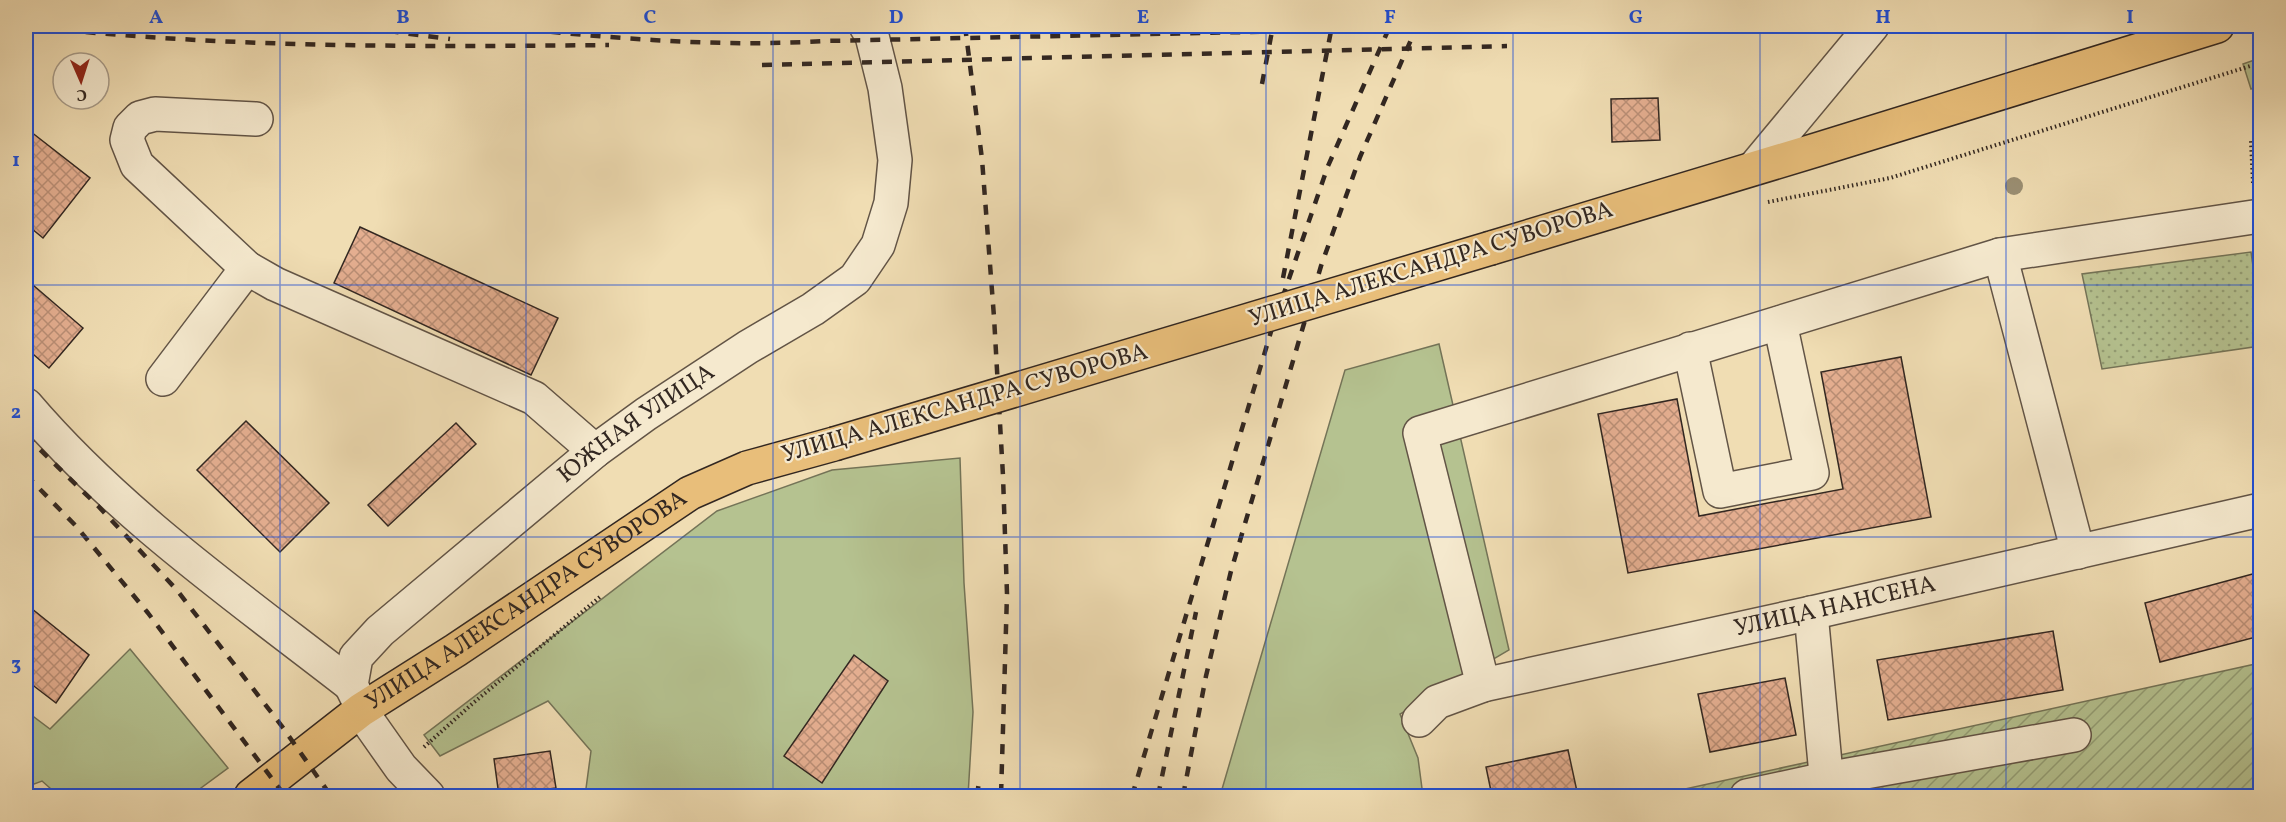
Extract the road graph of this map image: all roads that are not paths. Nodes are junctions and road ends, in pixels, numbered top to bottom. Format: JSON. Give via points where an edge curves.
{"nodes":[{"id":1,"x":866,"y":26,"type":"edge"},
{"id":2,"x":1872,"y":26,"type":"edge"},
{"id":3,"x":2217,"y":26,"type":"edge"},
{"id":4,"x":256,"y":119,"type":"dead end"},
{"id":5,"x":1754,"y":168,"type":"junction"},
{"id":6,"x":2257,"y":204,"type":"edge"},
{"id":7,"x":2000,"y":255,"type":"junction"},
{"id":8,"x":247,"y":268,"type":"junction"},
{"id":9,"x":1780,"y":322,"type":"junction"},
{"id":10,"x":1690,"y":350,"type":"junction"},
{"id":11,"x":163,"y":379,"type":"dead end"},
{"id":12,"x":26,"y":405,"type":"edge"},
{"id":13,"x":595,"y":451,"type":"junction"},
{"id":14,"x":2260,"y":510,"type":"edge"},
{"id":15,"x":2078,"y":552,"type":"junction"},
{"id":16,"x":1811,"y":613,"type":"junction"},
{"id":17,"x":1483,"y":685,"type":"junction"},
{"id":18,"x":356,"y":698,"type":"junction"},
{"id":19,"x":1419,"y":720,"type":"dead end"},
{"id":20,"x":2074,"y":735,"type":"dead end"},
{"id":21,"x":1827,"y":788,"type":"edge"},
{"id":22,"x":251,"y":796,"type":"edge"},
{"id":23,"x":428,"y":796,"type":"edge"},
{"id":24,"x":1747,"y":796,"type":"edge"}],
"edges":[{"from":1,"to":13,"type":"street","name":"ЮЖНАЯ УЛИЦА","via":[[885,88],[895,160],[891,203],[878,245],[855,279]]},
{"from":2,"to":5,"type":"street"},
{"from":3,"to":5,"type":"main road","name":"УЛИЦА АЛЕКСАНДРА СУВОРОВА"},
{"from":4,"to":8,"type":"street","via":[[155,114],[140,118],[130,128],[127,140],[137,165]]},
{"from":5,"to":18,"type":"main road","name":"УЛИЦА АЛЕКСАНДРА СУВОРОВА","bridge":true,"via":[[747,468],[690,492],[466,643]]},
{"from":6,"to":7,"type":"street"},
{"from":7,"to":9,"type":"street"},
{"from":7,"to":15,"type":"street"},
{"from":8,"to":11,"type":"street"},
{"from":8,"to":13,"type":"street","via":[[275,284],[534,398]]},
{"from":9,"to":10,"type":"street"},
{"from":9,"to":10,"type":"street","via":[[1812,473],[1720,491]]},
{"from":10,"to":17,"type":"street","via":[[1420,433]]},
{"from":12,"to":18,"type":"street","via":[[61,446],[171,546]]},
{"from":13,"to":18,"type":"street","name":"ЮЖНАЯ УЛИЦА","via":[[380,631],[356,657]]},
{"from":14,"to":15,"type":"street","name":"УЛИЦА НАНСЕНА"},
{"from":15,"to":16,"type":"street","name":"УЛИЦА НАНСЕНА"},
{"from":16,"to":17,"type":"street","name":"УЛИЦА НАНСЕНА"},
{"from":16,"to":21,"type":"street"},
{"from":17,"to":19,"type":"street","name":"УЛИЦА НАНСЕНА","via":[[1437,702]]},
{"from":18,"to":22,"type":"main road","name":"УЛИЦА АЛЕКСАНДРА СУВОРОВА"},
{"from":18,"to":23,"type":"street","via":[[401,768]]},
{"from":20,"to":21,"type":"street"},
{"from":21,"to":24,"type":"street"}]}
